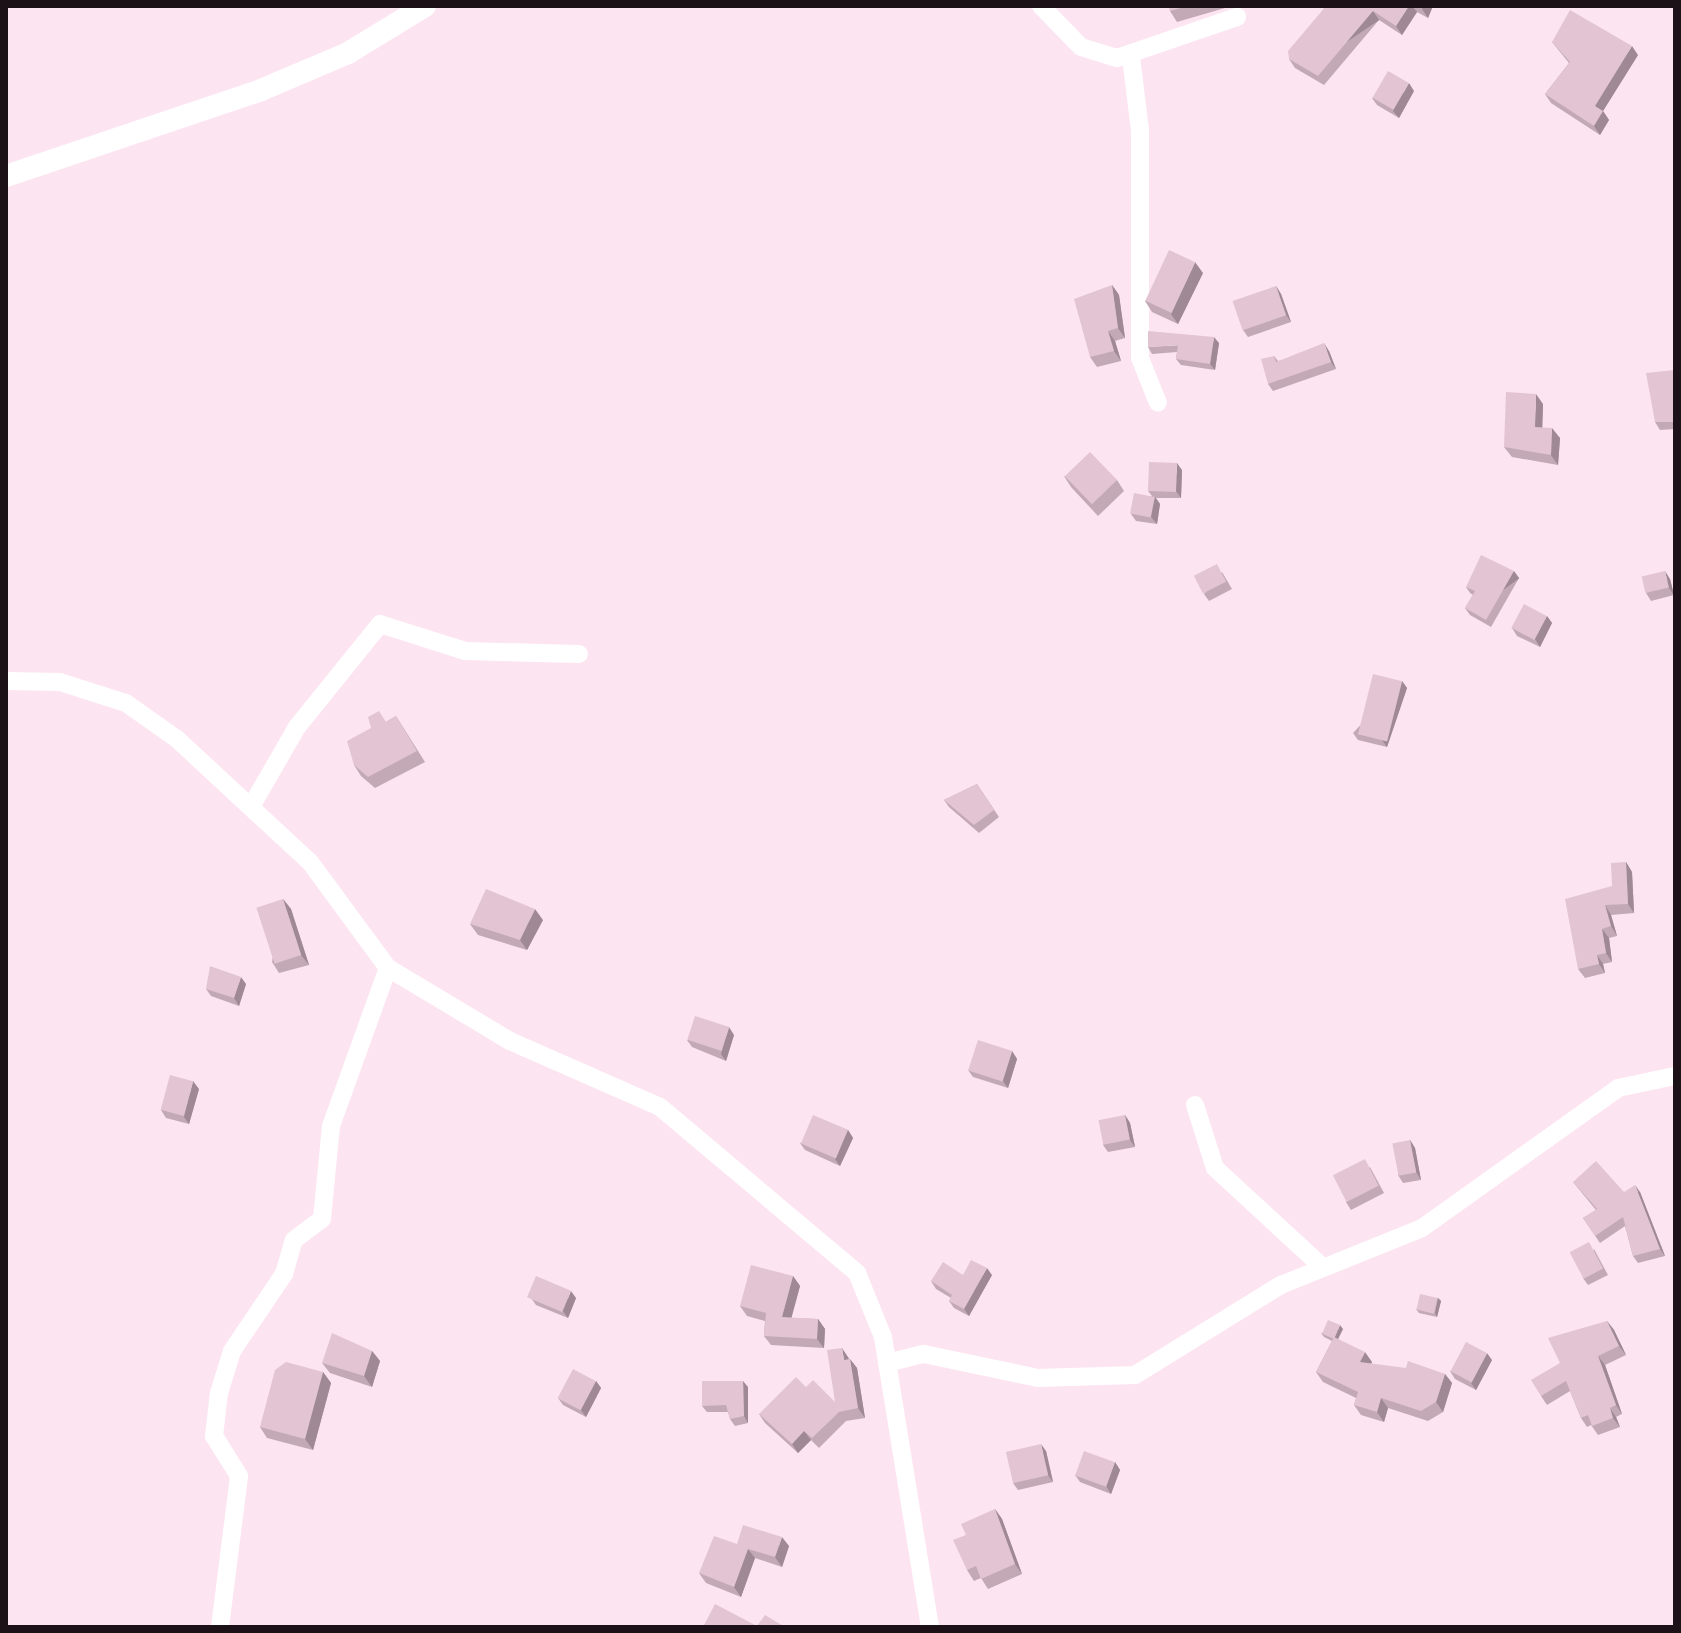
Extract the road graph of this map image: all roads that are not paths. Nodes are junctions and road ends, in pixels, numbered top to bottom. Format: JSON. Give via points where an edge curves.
{"nodes":[{"id":1,"x":425,"y":6,"type":"edge"},
{"id":2,"x":1041,"y":6,"type":"edge"},
{"id":3,"x":1237,"y":17,"type":"dead end"},
{"id":4,"x":1131,"y":57,"type":"junction"},
{"id":5,"x":6,"y":176,"type":"edge"},
{"id":6,"x":1158,"y":403,"type":"dead end"},
{"id":7,"x":579,"y":654,"type":"dead end"},
{"id":8,"x":6,"y":681,"type":"edge"},
{"id":9,"x":252,"y":805,"type":"junction"},
{"id":10,"x":388,"y":968,"type":"junction"},
{"id":11,"x":1675,"y":1076,"type":"edge"},
{"id":12,"x":1195,"y":1105,"type":"dead end"},
{"id":13,"x":1320,"y":1265,"type":"junction"},
{"id":14,"x":887,"y":1363,"type":"junction"},
{"id":15,"x":220,"y":1627,"type":"edge"},
{"id":16,"x":930,"y":1627,"type":"edge"}],
"edges":[{"from":1,"to":5,"type":"street","via":[[348,53],[261,90]]},
{"from":2,"to":4,"type":"street","via":[[1081,47]]},
{"from":3,"to":4,"type":"street","via":[[1182,31]]},
{"from":4,"to":6,"type":"street","via":[[1140,130],[1140,358]]},
{"from":7,"to":9,"type":"street","via":[[465,651],[380,624],[297,727]]},
{"from":8,"to":9,"type":"street","via":[[60,682],[126,703]]},
{"from":9,"to":10,"type":"street","via":[[310,862]]},
{"from":10,"to":14,"type":"street","via":[[510,1041],[660,1107],[717,1150],[857,1273]]},
{"from":10,"to":15,"type":"street","via":[[331,1126],[322,1219],[294,1240],[284,1274],[232,1351],[219,1393],[214,1436],[239,1476]]},
{"from":11,"to":13,"type":"street","via":[[1618,1088],[1422,1228]]},
{"from":12,"to":13,"type":"street","via":[[1215,1168]]},
{"from":13,"to":14,"type":"street","via":[[1161,1363],[1115,1381],[1038,1378],[924,1354]]},
{"from":14,"to":16,"type":"street"}]}
